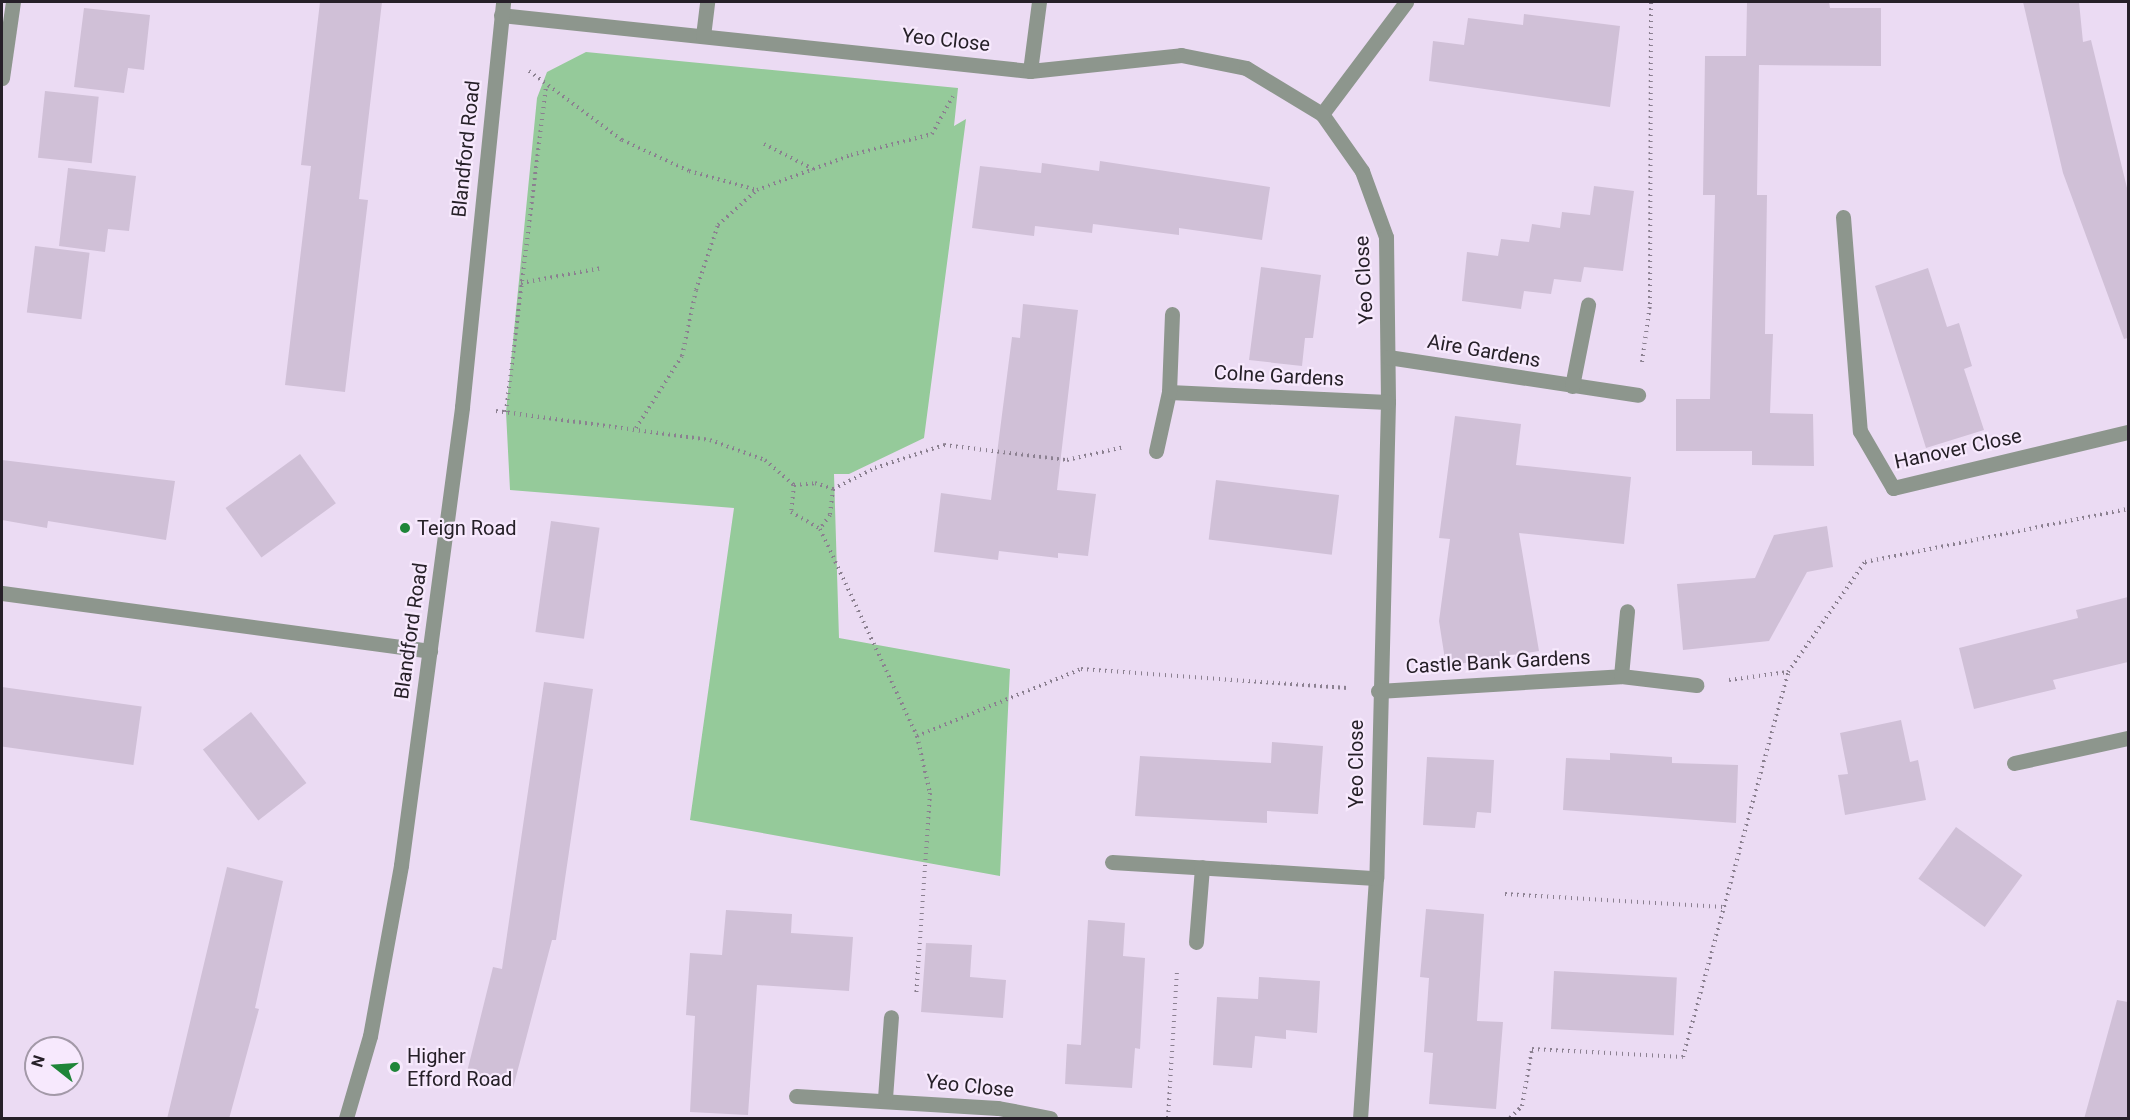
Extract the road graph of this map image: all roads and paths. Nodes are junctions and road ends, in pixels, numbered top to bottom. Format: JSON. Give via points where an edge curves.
{"nodes":[{"id":1,"x":13,"y":2,"type":"edge"},
{"id":2,"x":707,"y":2,"type":"edge"},
{"id":3,"x":1039,"y":2,"type":"edge"},
{"id":4,"x":1406,"y":2,"type":"edge"},
{"id":5,"x":1651,"y":2,"type":"edge"},
{"id":6,"x":502,"y":8,"type":"edge"},
{"id":7,"x":703,"y":36,"type":"junction"},
{"id":8,"x":498,"y":46,"type":"junction"},
{"id":9,"x":972,"y":63,"type":"junction"},
{"id":10,"x":1030,"y":71,"type":"junction"},
{"id":11,"x":2,"y":78,"type":"edge"},
{"id":12,"x":546,"y":85,"type":"junction"},
{"id":13,"x":1322,"y":114,"type":"junction"},
{"id":14,"x":764,"y":144,"type":"dead end"},
{"id":15,"x":814,"y":169,"type":"junction"},
{"id":16,"x":757,"y":190,"type":"junction"},
{"id":17,"x":1843,"y":217,"type":"dead end"},
{"id":18,"x":602,"y":268,"type":"dead end"},
{"id":19,"x":521,"y":283,"type":"junction"},
{"id":20,"x":1588,"y":304,"type":"dead end"},
{"id":21,"x":1172,"y":314,"type":"dead end"},
{"id":22,"x":1388,"y":357,"type":"junction"},
{"id":23,"x":1572,"y":386,"type":"junction"},
{"id":24,"x":1169,"y":392,"type":"junction"},
{"id":25,"x":1638,"y":395,"type":"joint"},
{"id":26,"x":1388,"y":402,"type":"junction"},
{"id":27,"x":462,"y":407,"type":"junction"},
{"id":28,"x":506,"y":412,"type":"junction"},
{"id":29,"x":636,"y":428,"type":"junction"},
{"id":30,"x":2128,"y":432,"type":"edge"},
{"id":31,"x":1156,"y":451,"type":"joint"},
{"id":32,"x":794,"y":485,"type":"junction"},
{"id":33,"x":833,"y":489,"type":"junction"},
{"id":34,"x":2128,"y":509,"type":"edge"},
{"id":35,"x":820,"y":529,"type":"junction"},
{"id":36,"x":2,"y":593,"type":"edge"},
{"id":37,"x":1627,"y":611,"type":"dead end"},
{"id":38,"x":430,"y":651,"type":"junction"},
{"id":39,"x":1788,"y":672,"type":"junction"},
{"id":40,"x":1621,"y":676,"type":"junction"},
{"id":41,"x":1695,"y":685,"type":"joint"},
{"id":42,"x":1378,"y":691,"type":"junction"},
{"id":43,"x":917,"y":736,"type":"junction"},
{"id":44,"x":2128,"y":738,"type":"edge"},
{"id":45,"x":2014,"y":763,"type":"dead end"},
{"id":46,"x":1112,"y":862,"type":"dead end"},
{"id":47,"x":1202,"y":867,"type":"junction"},
{"id":48,"x":1376,"y":878,"type":"junction"},
{"id":49,"x":1505,"y":894,"type":"dead end"},
{"id":50,"x":1724,"y":907,"type":"junction"},
{"id":51,"x":1196,"y":942,"type":"joint"},
{"id":52,"x":891,"y":1017,"type":"joint"},
{"id":53,"x":796,"y":1096,"type":"dead end"},
{"id":54,"x":885,"y":1098,"type":"junction"},
{"id":55,"x":346,"y":1119,"type":"edge"},
{"id":56,"x":1050,"y":1119,"type":"edge"},
{"id":57,"x":1168,"y":1119,"type":"edge"},
{"id":58,"x":1360,"y":1119,"type":"edge"},
{"id":59,"x":1510,"y":1119,"type":"edge"}],
"edges":[{"from":1,"to":11,"type":"street"},
{"from":2,"to":7,"type":"street"},
{"from":3,"to":10,"type":"street"},
{"from":4,"to":13,"type":"street"},
{"from":5,"to":25,"type":"path","via":[[1650,304]]},
{"from":6,"to":7,"type":"street","name":"Yeo Close"},
{"from":6,"to":8,"type":"street","name":"Blandford Road"},
{"from":7,"to":9,"type":"street","name":"Yeo Close"},
{"from":8,"to":12,"type":"path"},
{"from":8,"to":27,"type":"street","name":"Blandford Road"},
{"from":9,"to":10,"type":"street","name":"Yeo Close"},
{"from":9,"to":15,"type":"path","via":[[932,134]]},
{"from":10,"to":13,"type":"street","name":"Yeo Close","via":[[1181,54],[1246,68]]},
{"from":12,"to":16,"type":"path","via":[[622,140],[689,171]]},
{"from":12,"to":19,"type":"path"},
{"from":13,"to":22,"type":"street","name":"Yeo Close","via":[[1362,171],[1386,237]]},
{"from":14,"to":15,"type":"path"},
{"from":15,"to":16,"type":"path"},
{"from":16,"to":29,"type":"path","via":[[718,225],[696,290],[682,356]]},
{"from":17,"to":30,"type":"street","name":"Hanover Close","via":[[1860,430],[1893,488]]},
{"from":18,"to":19,"type":"path"},
{"from":19,"to":28,"type":"path"},
{"from":20,"to":23,"type":"street"},
{"from":21,"to":24,"type":"street"},
{"from":22,"to":23,"type":"street","name":"Aire Gardens"},
{"from":22,"to":26,"type":"street","name":"Yeo Close"},
{"from":23,"to":25,"type":"street","name":"Aire Gardens"},
{"from":24,"to":26,"type":"street","name":"Colne Gardens"},
{"from":24,"to":31,"type":"street"},
{"from":26,"to":42,"type":"street","name":"Yeo Close"},
{"from":27,"to":28,"type":"path"},
{"from":27,"to":38,"type":"street","name":"Blandford Road"},
{"from":28,"to":29,"type":"path"},
{"from":29,"to":32,"type":"path","via":[[710,440],[765,460]]},
{"from":31,"to":33,"type":"path","via":[[1119,446],[1066,460],[944,445],[875,468]]},
{"from":32,"to":33,"type":"path","via":[[814,483]]},
{"from":32,"to":35,"type":"path","via":[[791,512]]},
{"from":33,"to":35,"type":"path","via":[[830,515]]},
{"from":34,"to":39,"type":"path","via":[[1865,562]]},
{"from":35,"to":43,"type":"path"},
{"from":36,"to":38,"type":"street"},
{"from":37,"to":40,"type":"street"},
{"from":38,"to":55,"type":"street","name":"Blandford Road","via":[[399,877],[370,1036]]},
{"from":39,"to":41,"type":"path"},
{"from":39,"to":50,"type":"path"},
{"from":40,"to":41,"type":"street","name":"Castle Bank Gardens"},
{"from":40,"to":42,"type":"street","name":"Castle Bank Gardens"},
{"from":42,"to":43,"type":"path","via":[[1081,669]]},
{"from":42,"to":48,"type":"street","name":"Yeo Close"},
{"from":43,"to":52,"type":"path","via":[[930,793],[915,1015]]},
{"from":44,"to":45,"type":"street"},
{"from":46,"to":47,"type":"street"},
{"from":47,"to":48,"type":"street"},
{"from":47,"to":51,"type":"street"},
{"from":48,"to":58,"type":"street","name":"Yeo Close"},
{"from":49,"to":50,"type":"path"},
{"from":50,"to":59,"type":"path","via":[[1683,1057],[1532,1049],[1522,1106]]},
{"from":51,"to":57,"type":"path","via":[[1178,956]]},
{"from":52,"to":54,"type":"street"},
{"from":53,"to":54,"type":"street","name":"Yeo Close"},
{"from":54,"to":56,"type":"street","name":"Yeo Close","via":[[998,1108]]}]}
